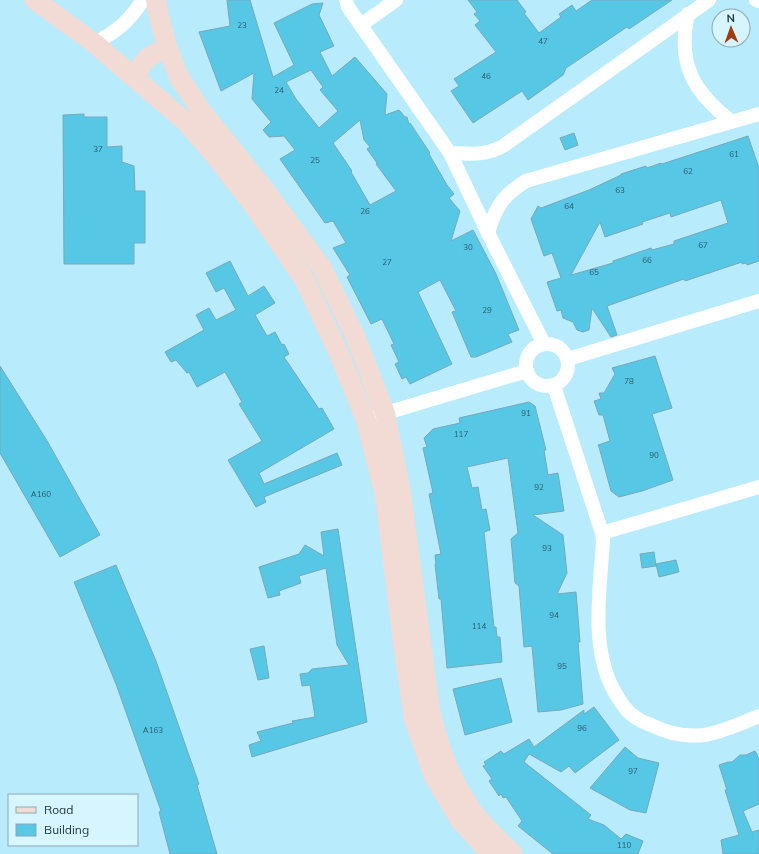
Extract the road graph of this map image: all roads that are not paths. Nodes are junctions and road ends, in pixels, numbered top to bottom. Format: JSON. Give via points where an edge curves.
{"nodes":[{"id":1,"x":35,"y":0,"type":"edge"},
{"id":2,"x":143,"y":0,"type":"edge"},
{"id":3,"x":156,"y":0,"type":"edge"},
{"id":4,"x":346,"y":0,"type":"edge"},
{"id":5,"x":396,"y":0,"type":"edge"},
{"id":6,"x":708,"y":0,"type":"edge"},
{"id":7,"x":688,"y":14,"type":"junction"},
{"id":8,"x":361,"y":25,"type":"junction"},
{"id":9,"x":94,"y":43,"type":"junction"},
{"id":10,"x":168,"y":49,"type":"junction"},
{"id":11,"x":136,"y":78,"type":"junction"},
{"id":12,"x":759,"y":114,"type":"edge"},
{"id":13,"x":731,"y":121,"type":"junction"},
{"id":14,"x":450,"y":153,"type":"junction"},
{"id":15,"x":488,"y":234,"type":"junction"},
{"id":16,"x":759,"y":301,"type":"edge"},
{"id":17,"x":544,"y":344,"type":"junction"},
{"id":18,"x":568,"y":359,"type":"junction"},
{"id":19,"x":527,"y":372,"type":"junction"},
{"id":20,"x":554,"y":386,"type":"junction"},
{"id":21,"x":385,"y":413,"type":"junction"},
{"id":22,"x":366,"y":420,"type":"junction"},
{"id":23,"x":759,"y":487,"type":"edge"},
{"id":24,"x":602,"y":533,"type":"junction"},
{"id":25,"x":759,"y":716,"type":"edge"},
{"id":26,"x":491,"y":854,"type":"edge"},
{"id":27,"x":514,"y":854,"type":"edge"}],
"edges":[{"from":1,"to":9,"type":"street"},
{"from":2,"to":9,"type":"street","via":[[123,26]]},
{"from":3,"to":10,"type":"street"},
{"from":4,"to":8,"type":"street"},
{"from":5,"to":8,"type":"street"},
{"from":6,"to":7,"type":"street"},
{"from":7,"to":13,"type":"street","via":[[684,50],[690,73],[710,104]]},
{"from":7,"to":14,"type":"street","via":[[495,151],[477,155]]},
{"from":8,"to":14,"type":"street"},
{"from":9,"to":11,"type":"street"},
{"from":10,"to":11,"type":"street","via":[[150,55],[139,69]]},
{"from":10,"to":21,"type":"street","via":[[179,77],[202,112],[264,189],[322,268],[356,338]]},
{"from":11,"to":22,"type":"street","via":[[186,122],[213,153],[300,272],[338,351]]},
{"from":12,"to":13,"type":"street"},
{"from":13,"to":15,"type":"street","via":[[526,181],[504,197],[496,209]]},
{"from":14,"to":15,"type":"street"},
{"from":15,"to":17,"type":"street"},
{"from":16,"to":18,"type":"street"},
{"from":17,"to":18,"type":"street","via":[[561,349]]},
{"from":17,"to":19,"type":"street","via":[[529,354]]},
{"from":18,"to":20,"type":"street","via":[[565,378]]},
{"from":19,"to":20,"type":"street","via":[[535,382]]},
{"from":19,"to":21,"type":"street"},
{"from":20,"to":24,"type":"street"},
{"from":21,"to":22,"type":"street"},
{"from":21,"to":27,"type":"street","via":[[401,492],[436,736],[446,764],[474,813]]},
{"from":22,"to":26,"type":"street","via":[[386,495],[414,719],[434,776],[460,820]]},
{"from":23,"to":24,"type":"street"},
{"from":24,"to":25,"type":"street","via":[[600,640],[609,684],[622,704],[634,717],[659,729],[681,735],[704,735]]}]}
